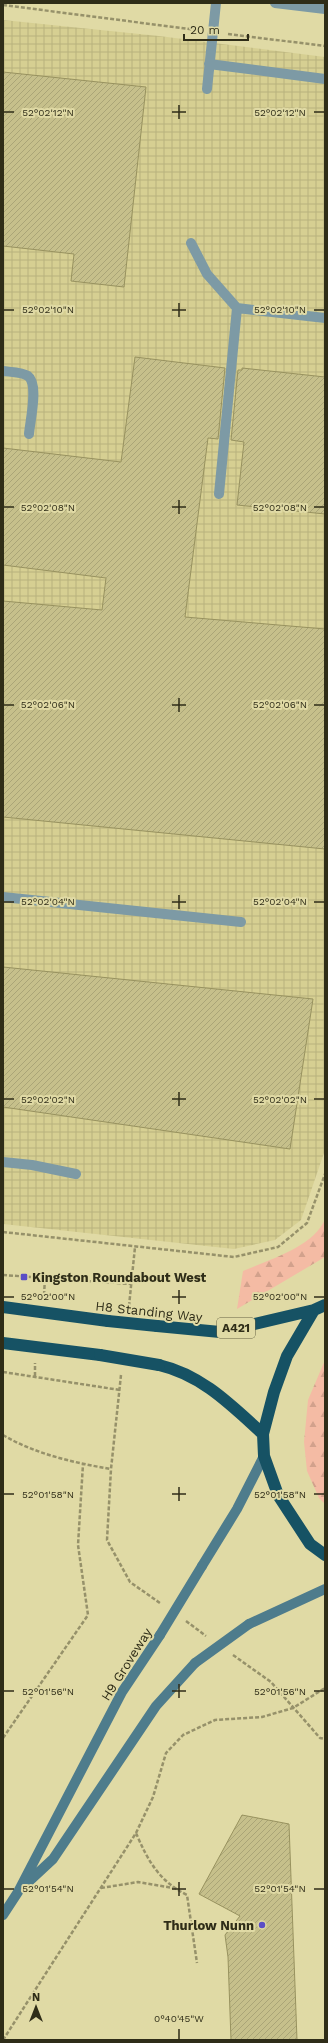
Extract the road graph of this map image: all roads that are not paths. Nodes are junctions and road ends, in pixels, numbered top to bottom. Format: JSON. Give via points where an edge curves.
{"nodes":[{"id":1,"x":216,"y":3,"type":"edge"},
{"id":2,"x":275,"y":3,"type":"edge"},
{"id":3,"x":325,"y":9,"type":"edge"},
{"id":4,"x":209,"y":64,"type":"junction"},
{"id":5,"x":325,"y":79,"type":"edge"},
{"id":6,"x":207,"y":89,"type":"dead end"},
{"id":7,"x":192,"y":243,"type":"dead end"},
{"id":8,"x":237,"y":308,"type":"junction"},
{"id":9,"x":325,"y":318,"type":"edge"},
{"id":10,"x":3,"y":371,"type":"edge"},
{"id":11,"x":29,"y":434,"type":"dead end"},
{"id":12,"x":219,"y":494,"type":"dead end"},
{"id":13,"x":3,"y":897,"type":"edge"},
{"id":14,"x":241,"y":922,"type":"dead end"},
{"id":15,"x":3,"y":1162,"type":"edge"},
{"id":16,"x":76,"y":1174,"type":"dead end"},
{"id":17,"x":3,"y":1307,"type":"edge"},
{"id":18,"x":320,"y":1308,"type":"edge"},
{"id":19,"x":3,"y":1343,"type":"edge"},
{"id":20,"x":263,"y":1434,"type":"junction"},
{"id":21,"x":264,"y":1456,"type":"junction"},
{"id":22,"x":325,"y":1554,"type":"edge"},
{"id":23,"x":325,"y":1589,"type":"edge"},
{"id":24,"x":18,"y":1892,"type":"junction"},
{"id":25,"x":3,"y":1915,"type":"edge"}],
"edges":[{"from":1,"to":4,"type":"street"},
{"from":2,"to":3,"type":"street"},
{"from":4,"to":5,"type":"street"},
{"from":4,"to":6,"type":"street"},
{"from":7,"to":8,"type":"street","via":[[207,274]]},
{"from":8,"to":9,"type":"street"},
{"from":8,"to":12,"type":"street"},
{"from":10,"to":11,"type":"street","via":[[27,375],[33,382]]},
{"from":13,"to":14,"type":"street"},
{"from":15,"to":16,"type":"street"},
{"from":17,"to":18,"type":"highway","name":"H8 Standing Way","number":"A421","bridge":true,"via":[[220,1332]]},
{"from":18,"to":20,"type":"highway","via":[[287,1356]]},
{"from":19,"to":20,"type":"highway","bridge":true,"via":[[100,1355],[177,1369],[206,1385]]},
{"from":20,"to":21,"type":"highway"},
{"from":21,"to":22,"type":"highway","via":[[278,1495],[310,1544]]},
{"from":21,"to":24,"type":"street","name":"H9 Groveway","bridge":true,"via":[[237,1509],[122,1692]]},
{"from":23,"to":24,"type":"street","name":"H9 Groveway","bridge":true,"via":[[249,1624],[194,1664],[156,1706],[53,1858]]},
{"from":24,"to":25,"type":"street","name":"H9 Groveway"}]}
